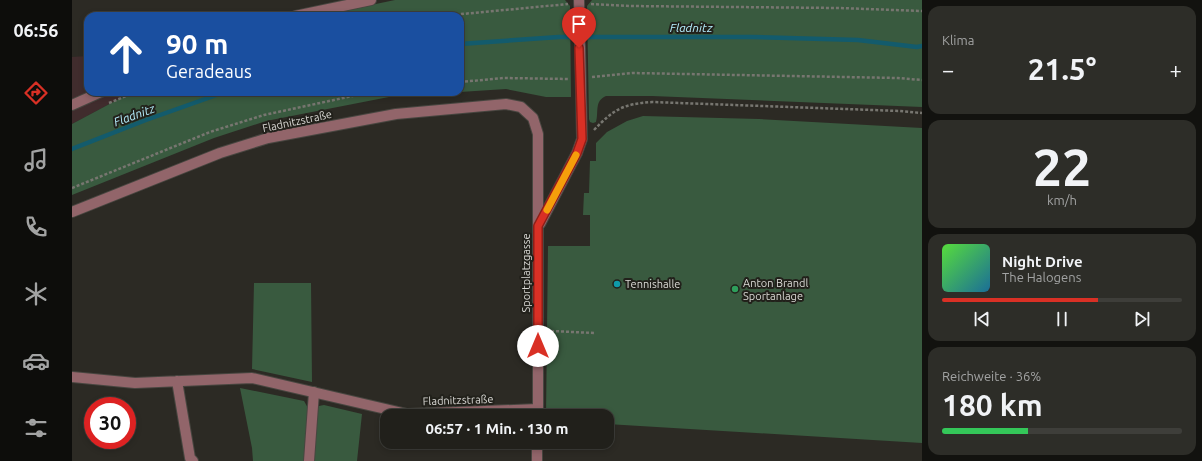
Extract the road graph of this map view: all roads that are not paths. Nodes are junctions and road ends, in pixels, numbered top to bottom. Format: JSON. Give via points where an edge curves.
{"nodes":[{"id":1,"x":371,"y":0,"type":"edge"},
{"id":2,"x":578,"y":1,"type":"edge"},
{"id":3,"x":314,"y":12,"type":"edge"},
{"id":4,"x":92,"y":96,"type":"edge"},
{"id":5,"x":72,"y":105,"type":"edge"},
{"id":6,"x":533,"y":118,"type":"joint"},
{"id":7,"x":72,"y":212,"type":"edge"},
{"id":8,"x":538,"y":226,"type":"junction"},
{"id":9,"x":72,"y":377,"type":"edge"},
{"id":10,"x":177,"y":381,"type":"junction"},
{"id":11,"x":314,"y":392,"type":"junction"},
{"id":12,"x":386,"y":409,"type":"edge"},
{"id":13,"x":538,"y":409,"type":"edge"},
{"id":14,"x":538,"y":449,"type":"edge"},
{"id":15,"x":193,"y":461,"type":"edge"},
{"id":16,"x":309,"y":461,"type":"edge"},
{"id":17,"x":537,"y":461,"type":"edge"}],
"edges":[{"from":1,"to":3,"type":"street"},
{"from":2,"to":8,"type":"street","name":"Sportplatzgasse","via":[[582,139]]},
{"from":4,"to":5,"type":"street"},
{"from":6,"to":7,"type":"street","name":"Fladnitzstraße","via":[[521,107],[506,104],[396,114],[268,138],[220,153]]},
{"from":6,"to":8,"type":"street","name":"Sportplatzgasse","via":[[538,134]]},
{"from":8,"to":13,"type":"street","name":"Sportplatzgasse"},
{"from":9,"to":10,"type":"street","name":"Fladnitzstraße","via":[[135,383]]},
{"from":10,"to":11,"type":"street","name":"Fladnitzstraße","via":[[252,378]]},
{"from":10,"to":15,"type":"street","via":[[190,458]]},
{"from":11,"to":12,"type":"street","name":"Fladnitzstraße"},
{"from":11,"to":16,"type":"street"},
{"from":14,"to":17,"type":"street"}]}
